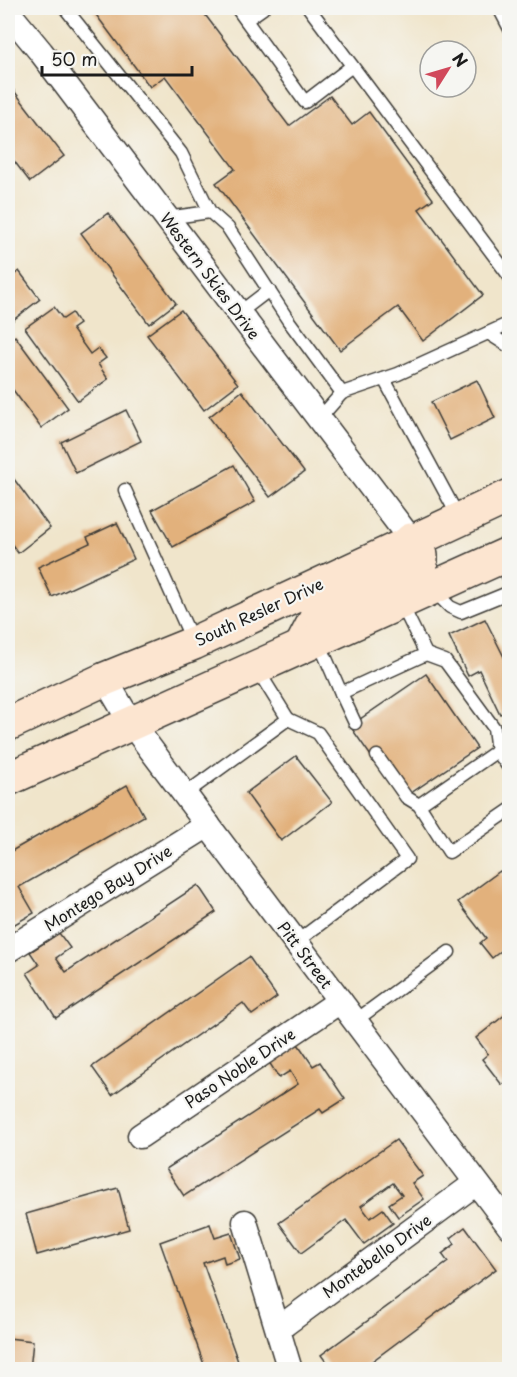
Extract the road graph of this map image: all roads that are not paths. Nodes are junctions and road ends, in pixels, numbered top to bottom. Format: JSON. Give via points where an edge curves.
{"nodes":[{"id":1,"x":65,"y":8,"type":"edge"},
{"id":2,"x":237,"y":8,"type":"edge"},
{"id":3,"x":263,"y":8,"type":"edge"},
{"id":4,"x":309,"y":8,"type":"edge"},
{"id":5,"x":499,"y":8,"type":"edge"},
{"id":6,"x":8,"y":12,"type":"edge"},
{"id":7,"x":246,"y":20,"type":"junction"},
{"id":8,"x":510,"y":29,"type":"edge"},
{"id":9,"x":352,"y":66,"type":"junction"},
{"id":10,"x":210,"y":212,"type":"junction"},
{"id":11,"x":166,"y":218,"type":"junction"},
{"id":12,"x":510,"y":277,"type":"edge"},
{"id":13,"x":269,"y":290,"type":"junction"},
{"id":14,"x":239,"y":313,"type":"junction"},
{"id":15,"x":510,"y":323,"type":"edge"},
{"id":16,"x":488,"y":333,"type":"junction"},
{"id":17,"x":510,"y":347,"type":"edge"},
{"id":18,"x":384,"y":379,"type":"junction"},
{"id":19,"x":342,"y":393,"type":"junction"},
{"id":20,"x":319,"y":419,"type":"junction"},
{"id":21,"x":125,"y":490,"type":"dead end"},
{"id":22,"x":510,"y":496,"type":"edge"},
{"id":23,"x":459,"y":519,"type":"junction"},
{"id":24,"x":411,"y":540,"type":"junction"},
{"id":25,"x":506,"y":563,"type":"edge"},
{"id":26,"x":431,"y":588,"type":"junction"},
{"id":27,"x":510,"y":592,"type":"edge"},
{"id":28,"x":401,"y":602,"type":"junction"},
{"id":29,"x":194,"y":643,"type":"junction"},
{"id":30,"x":310,"y":643,"type":"junction"},
{"id":31,"x":426,"y":654,"type":"junction"},
{"id":32,"x":255,"y":667,"type":"junction"},
{"id":33,"x":105,"y":679,"type":"junction"},
{"id":34,"x":341,"y":693,"type":"junction"},
{"id":35,"x":288,"y":719,"type":"junction"},
{"id":36,"x":131,"y":723,"type":"junction"},
{"id":37,"x":355,"y":723,"type":"dead end"},
{"id":38,"x":8,"y":724,"type":"edge"},
{"id":39,"x":497,"y":751,"type":"junction"},
{"id":40,"x":377,"y":756,"type":"dead end"},
{"id":41,"x":510,"y":769,"type":"edge"},
{"id":42,"x":8,"y":779,"type":"edge"},
{"id":43,"x":185,"y":794,"type":"junction"},
{"id":44,"x":420,"y":805,"type":"junction"},
{"id":45,"x":510,"y":810,"type":"edge"},
{"id":46,"x":208,"y":825,"type":"junction"},
{"id":47,"x":296,"y":942,"type":"junction"},
{"id":48,"x":8,"y":950,"type":"edge"},
{"id":49,"x":449,"y":952,"type":"dead end"},
{"id":50,"x":340,"y":1001,"type":"junction"},
{"id":51,"x":355,"y":1021,"type":"junction"},
{"id":52,"x":140,"y":1136,"type":"dead end"},
{"id":53,"x":476,"y":1182,"type":"junction"},
{"id":54,"x":244,"y":1222,"type":"dead end"},
{"id":55,"x":510,"y":1227,"type":"edge"},
{"id":56,"x":278,"y":1329,"type":"junction"},
{"id":57,"x":290,"y":1370,"type":"edge"}],
"edges":[{"from":1,"to":10,"type":"lane","via":[[181,153]]},
{"from":2,"to":7,"type":"lane"},
{"from":3,"to":7,"type":"lane"},
{"from":4,"to":9,"type":"lane"},
{"from":5,"to":8,"type":"lane"},
{"from":6,"to":11,"type":"street","name":"Western Skies Drive"},
{"from":7,"to":9,"type":"lane","via":[[305,102]]},
{"from":9,"to":12,"type":"lane"},
{"from":10,"to":11,"type":"lane"},
{"from":10,"to":13,"type":"lane","via":[[228,228]]},
{"from":11,"to":14,"type":"street","name":"Western Skies Drive"},
{"from":13,"to":14,"type":"lane"},
{"from":13,"to":19,"type":"lane"},
{"from":14,"to":20,"type":"street","name":"Western Skies Drive"},
{"from":15,"to":16,"type":"lane"},
{"from":16,"to":17,"type":"lane"},
{"from":16,"to":18,"type":"lane"},
{"from":18,"to":19,"type":"lane"},
{"from":18,"to":23,"type":"lane"},
{"from":19,"to":20,"type":"lane"},
{"from":20,"to":24,"type":"street","name":"Western Skies Drive"},
{"from":21,"to":29,"type":"lane"},
{"from":22,"to":23,"type":"main road","name":"South Resler Drive"},
{"from":23,"to":24,"type":"main road","name":"South Resler Drive"},
{"from":24,"to":29,"type":"main road","name":"South Resler Drive"},
{"from":24,"to":30,"type":"main road","via":[[422,564],[326,610],[316,618]]},
{"from":25,"to":26,"type":"main road"},
{"from":26,"to":27,"type":"lane","via":[[461,612]]},
{"from":26,"to":28,"type":"main road"},
{"from":28,"to":30,"type":"main road"},
{"from":28,"to":31,"type":"lane"},
{"from":29,"to":33,"type":"main road","name":"South Resler Drive"},
{"from":30,"to":32,"type":"main road"},
{"from":30,"to":34,"type":"lane"},
{"from":31,"to":34,"type":"lane"},
{"from":31,"to":39,"type":"lane","via":[[445,661],[494,728]]},
{"from":32,"to":35,"type":"lane"},
{"from":32,"to":36,"type":"main road"},
{"from":33,"to":36,"type":"street","name":"Pitt Street"},
{"from":33,"to":38,"type":"main road","name":"South Resler Drive"},
{"from":34,"to":37,"type":"lane"},
{"from":35,"to":43,"type":"lane"},
{"from":35,"to":47,"type":"lane","via":[[318,733],[407,859]]},
{"from":36,"to":42,"type":"main road"},
{"from":36,"to":43,"type":"street","name":"Pitt Street"},
{"from":39,"to":41,"type":"lane"},
{"from":39,"to":44,"type":"lane"},
{"from":40,"to":44,"type":"lane","via":[[406,797]]},
{"from":43,"to":46,"type":"street","name":"Pitt Street"},
{"from":44,"to":45,"type":"lane","via":[[449,852]]},
{"from":46,"to":47,"type":"street","name":"Pitt Street"},
{"from":46,"to":48,"type":"street","name":"Montego Bay Drive"},
{"from":47,"to":50,"type":"street","name":"Pitt Street"},
{"from":49,"to":51,"type":"lane"},
{"from":50,"to":51,"type":"street","name":"Pitt Street"},
{"from":50,"to":52,"type":"street","name":"Paso Noble Drive"},
{"from":51,"to":53,"type":"street","name":"Pitt Street"},
{"from":53,"to":55,"type":"street","name":"Pitt Street"},
{"from":53,"to":56,"type":"street","name":"Montebello Drive"},
{"from":54,"to":56,"type":"street"},
{"from":56,"to":57,"type":"street"}]}
